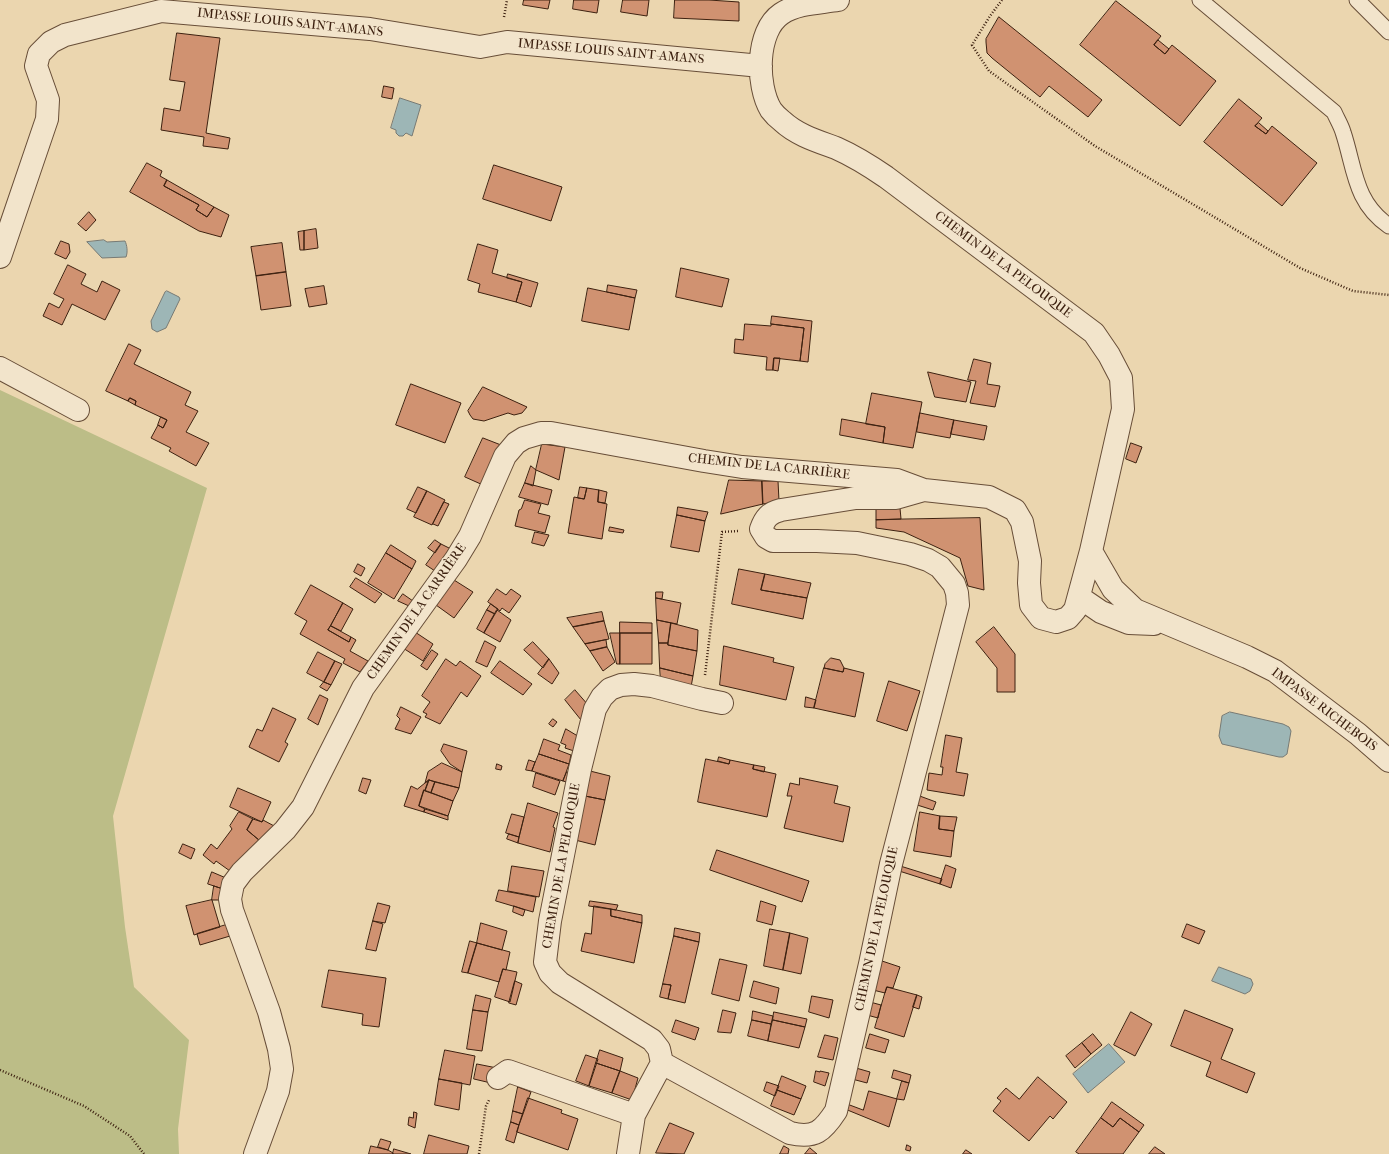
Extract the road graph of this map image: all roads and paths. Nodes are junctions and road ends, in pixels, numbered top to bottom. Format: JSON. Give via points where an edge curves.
{"nodes":[{"id":1,"x":838,"y":0,"type":"edge"},
{"id":2,"x":1002,"y":0,"type":"edge"},
{"id":3,"x":1200,"y":0,"type":"edge"},
{"id":4,"x":1357,"y":0,"type":"edge"},
{"id":5,"x":193,"y":7,"type":"edge"},
{"id":6,"x":1389,"y":32,"type":"edge"},
{"id":7,"x":761,"y":66,"type":"junction"},
{"id":8,"x":1389,"y":226,"type":"edge"},
{"id":9,"x":0,"y":256,"type":"edge"},
{"id":10,"x":1389,"y":295,"type":"edge"},
{"id":11,"x":0,"y":368,"type":"edge"},
{"id":12,"x":78,"y":410,"type":"dead end"},
{"id":13,"x":924,"y":490,"type":"junction"},
{"id":14,"x":722,"y":532,"type":"dead end"},
{"id":15,"x":1091,"y":551,"type":"junction"},
{"id":16,"x":1079,"y":597,"type":"junction"},
{"id":17,"x":1169,"y":625,"type":"junction"},
{"id":18,"x":712,"y":701,"type":"joint"},
{"id":19,"x":1389,"y":761,"type":"edge"},
{"id":20,"x":662,"y":1063,"type":"junction"},
{"id":21,"x":0,"y":1070,"type":"edge"},
{"id":22,"x":498,"y":1078,"type":"joint"},
{"id":23,"x":634,"y":1115,"type":"junction"},
{"id":24,"x":144,"y":1154,"type":"edge"},
{"id":25,"x":254,"y":1154,"type":"edge"},
{"id":26,"x":478,"y":1154,"type":"edge"},
{"id":27,"x":628,"y":1154,"type":"edge"}],
"edges":[{"from":1,"to":7,"type":"street","name":"CHEMIN DE LA PELOUQUE","via":[[797,7],[781,14],[771,23],[766,33]]},
{"from":2,"to":10,"type":"path","via":[[972,45],[989,71],[1095,146],[1300,268],[1353,291]]},
{"from":3,"to":8,"type":"lane","via":[[1334,112],[1369,208]]},
{"from":4,"to":6,"type":"lane"},
{"from":5,"to":7,"type":"street","name":"IMPASSE LOUIS SAINT-AMANS","via":[[370,29],[480,47],[507,42]]},
{"from":5,"to":9,"type":"street","name":"IMPASSE LOUIS SAINT-AMANS","via":[[161,11],[65,35],[51,42],[39,54],[36,66],[48,100],[47,119]]},
{"from":7,"to":15,"type":"street","name":"CHEMIN DE LA PELOUQUE","via":[[766,97],[782,122],[854,157],[886,177],[1094,333],[1110,355],[1121,378],[1123,409]]},
{"from":11,"to":12,"type":"street"},
{"from":13,"to":16,"type":"street","name":"CHEMIN DE LA PELOUQUE","via":[[989,497],[1015,510],[1022,522],[1030,561],[1031,605],[1041,618],[1056,622],[1068,618],[1075,610]]},
{"from":13,"to":20,"type":"street","name":"CHEMIN DE LA PELOUQUE","via":[[896,498],[856,498],[772,512],[761,529],[766,537],[773,541],[857,542],[916,556],[940,567],[954,584],[957,593],[958,605],[891,864],[836,1111],[826,1126],[815,1134],[800,1136],[790,1133]]},
{"from":13,"to":25,"type":"street","name":"CHEMIN DE LA CARRIÈRE","via":[[898,480],[742,467],[551,433],[532,435],[516,443],[505,456],[470,536],[456,559],[363,688],[303,807],[286,830],[233,884],[230,899],[232,910],[268,1012],[282,1069],[278,1091]]},
{"from":14,"to":18,"type":"path"},
{"from":15,"to":16,"type":"street","name":"CHEMIN DE LA PELOUQUE"},
{"from":15,"to":17,"type":"street","name":"IMPASSE RICHEBOIS","via":[[1113,589],[1124,600],[1136,610]]},
{"from":16,"to":17,"type":"street","name":"IMPASSE RICHEBOIS","via":[[1101,612],[1129,623]]},
{"from":17,"to":19,"type":"street","name":"IMPASSE RICHEBOIS","via":[[1275,671]]},
{"from":18,"to":20,"type":"street","name":"CHEMIN DE LA PELOUQUE","via":[[634,684],[610,689],[602,697],[595,709],[580,769],[546,948],[545,962],[550,973],[560,984],[652,1040],[659,1049]]},
{"from":20,"to":23,"type":"street"},
{"from":21,"to":24,"type":"path","via":[[84,1106],[130,1136]]},
{"from":22,"to":23,"type":"street","via":[[508,1071]]},
{"from":22,"to":26,"type":"path","via":[[486,1106]]},
{"from":23,"to":27,"type":"street"}]}
